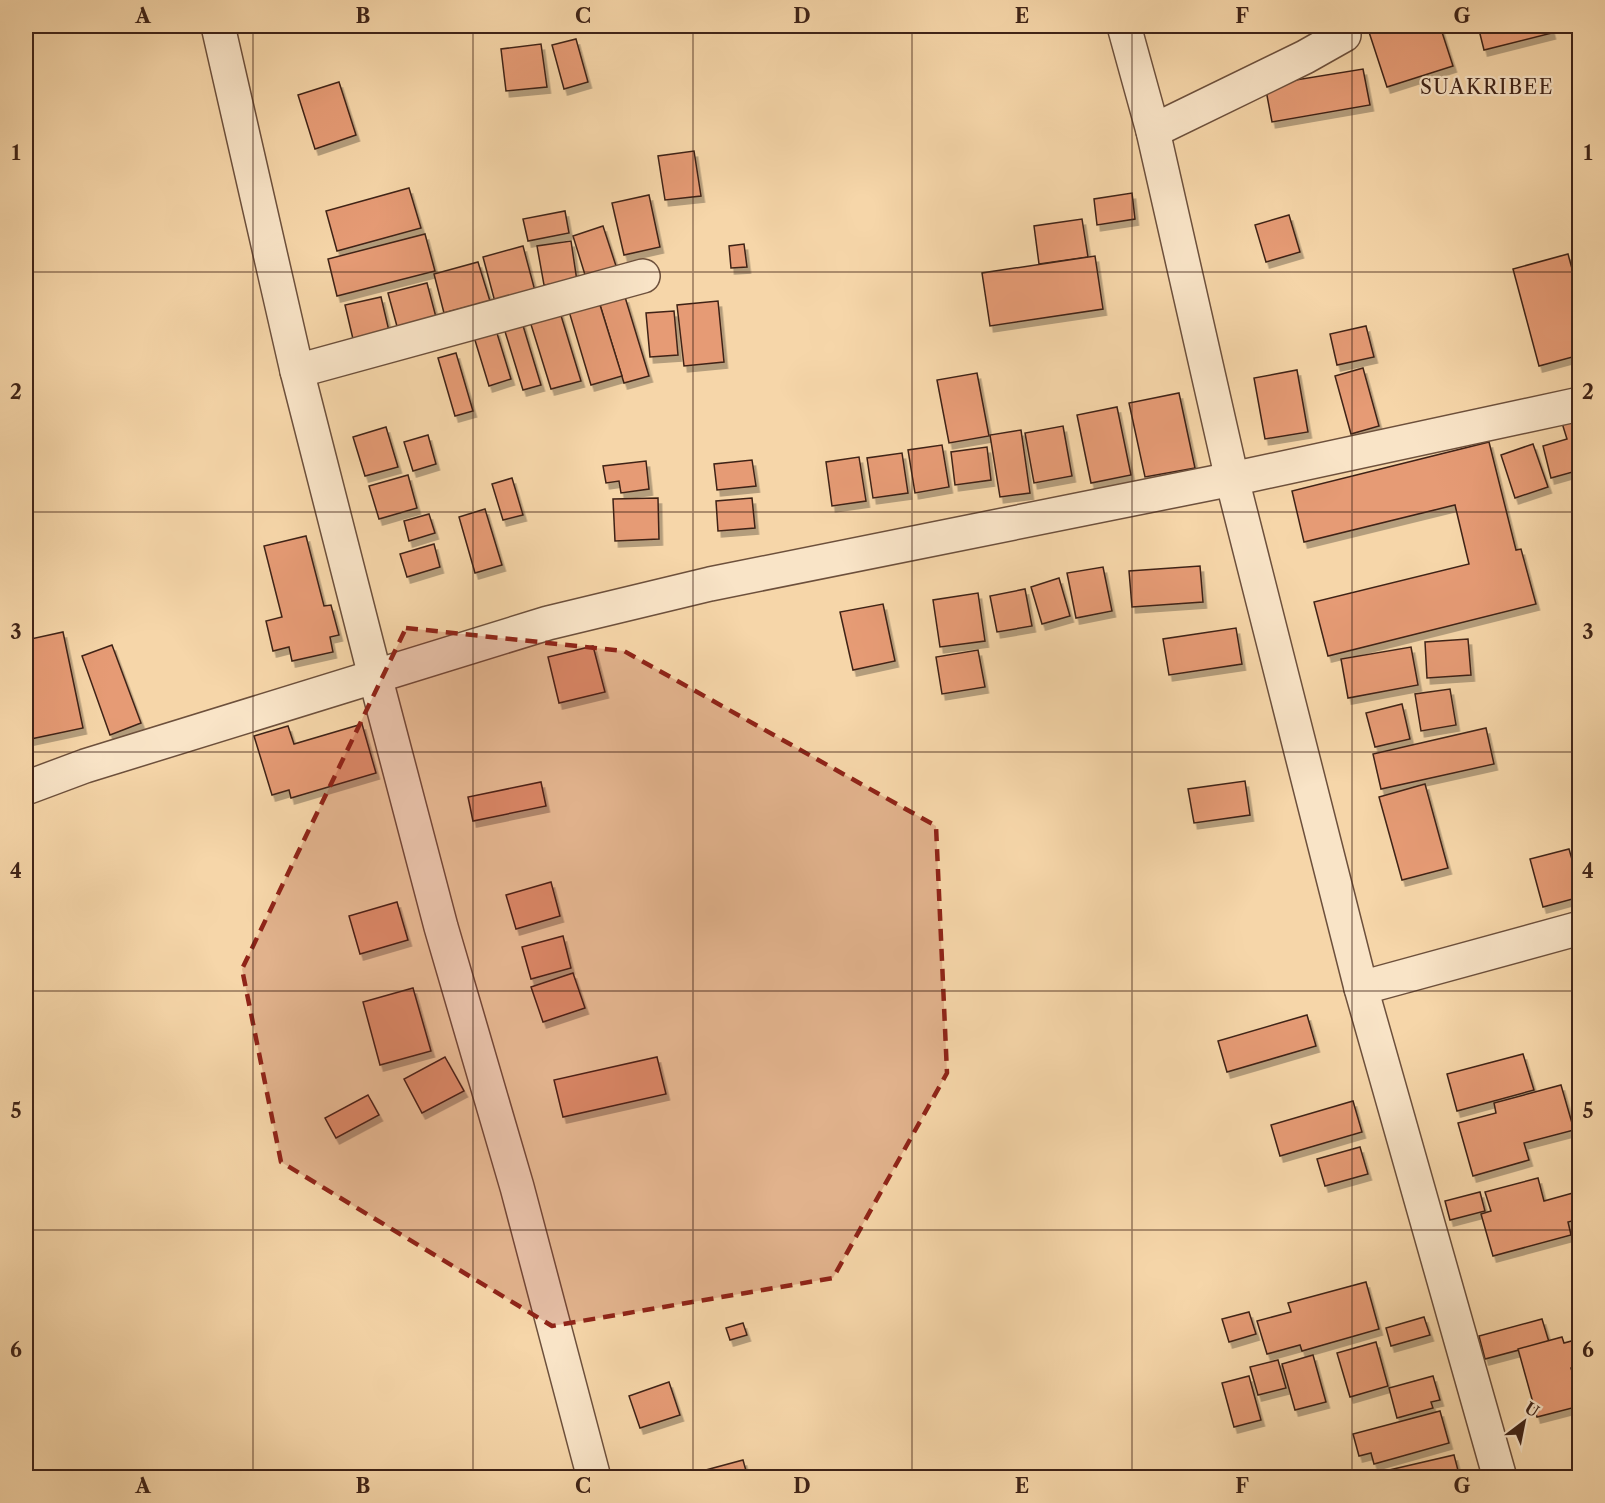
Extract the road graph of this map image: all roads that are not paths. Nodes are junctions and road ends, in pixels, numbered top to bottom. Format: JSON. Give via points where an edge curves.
{"nodes":[{"id":1,"x":218,"y":26,"type":"edge"},
{"id":2,"x":1124,"y":26,"type":"edge"},
{"id":3,"x":1344,"y":35,"type":"dead end"},
{"id":4,"x":1153,"y":131,"type":"junction"},
{"id":5,"x":643,"y":276,"type":"dead end"},
{"id":6,"x":297,"y":371,"type":"junction"},
{"id":7,"x":1580,"y":404,"type":"edge"},
{"id":8,"x":1232,"y":479,"type":"junction"},
{"id":9,"x":375,"y":676,"type":"junction"},
{"id":10,"x":26,"y":788,"type":"edge"},
{"id":11,"x":1580,"y":928,"type":"edge"},
{"id":12,"x":1360,"y":988,"type":"junction"},
{"id":13,"x":594,"y":1478,"type":"edge"},
{"id":14,"x":1500,"y":1478,"type":"edge"}],
"edges":[{"from":1,"to":6,"type":"street"},
{"from":2,"to":4,"type":"street"},
{"from":3,"to":4,"type":"street"},
{"from":4,"to":8,"type":"street"},
{"from":5,"to":6,"type":"street"},
{"from":6,"to":9,"type":"street"},
{"from":7,"to":8,"type":"street"},
{"from":8,"to":9,"type":"street","via":[[710,584],[548,623]]},
{"from":8,"to":12,"type":"street"},
{"from":9,"to":10,"type":"street"},
{"from":9,"to":13,"type":"street"},
{"from":11,"to":12,"type":"street"},
{"from":12,"to":14,"type":"street"}]}
